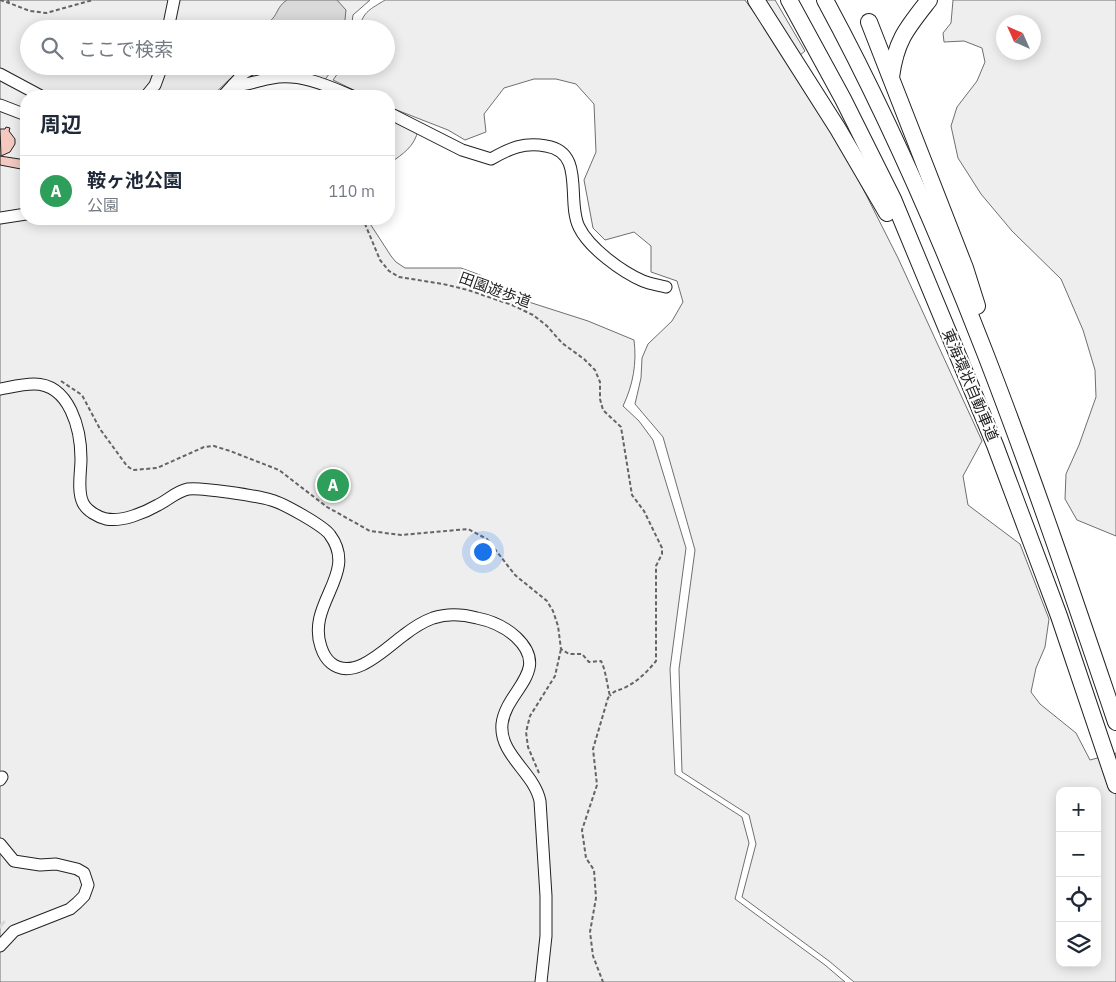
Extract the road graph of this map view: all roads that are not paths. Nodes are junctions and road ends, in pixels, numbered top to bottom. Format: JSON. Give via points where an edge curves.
{"nodes":[{"id":1,"x":174,"y":0,"type":"edge"},
{"id":2,"x":756,"y":0,"type":"edge"},
{"id":3,"x":789,"y":0,"type":"edge"},
{"id":4,"x":825,"y":0,"type":"edge"},
{"id":5,"x":929,"y":0,"type":"edge"},
{"id":6,"x":170,"y":20,"type":"edge"},
{"id":7,"x":869,"y":22,"type":"dead end"},
{"id":8,"x":0,"y":74,"type":"edge"},
{"id":9,"x":159,"y":75,"type":"edge"},
{"id":10,"x":242,"y":75,"type":"edge"},
{"id":11,"x":891,"y":77,"type":"junction"},
{"id":12,"x":233,"y":86,"type":"junction"},
{"id":13,"x":30,"y":90,"type":"edge"},
{"id":14,"x":151,"y":90,"type":"edge"},
{"id":15,"x":229,"y":90,"type":"edge"},
{"id":16,"x":339,"y":90,"type":"edge"},
{"id":17,"x":0,"y":105,"type":"edge"},
{"id":18,"x":20,"y":113,"type":"edge"},
{"id":19,"x":395,"y":116,"type":"edge"},
{"id":20,"x":20,"y":215,"type":"edge"},
{"id":21,"x":0,"y":218,"type":"edge"},
{"id":22,"x":666,"y":287,"type":"dead end"},
{"id":23,"x":941,"y":317,"type":"junction"},
{"id":24,"x":0,"y":389,"type":"edge"},
{"id":25,"x":1018,"y":437,"type":"junction"},
{"id":26,"x":1116,"y":722,"type":"edge"},
{"id":27,"x":1116,"y":785,"type":"edge"},
{"id":28,"x":0,"y":844,"type":"edge"},
{"id":29,"x":0,"y":946,"type":"edge"},
{"id":30,"x":541,"y":982,"type":"edge"}],
"edges":[{"from":1,"to":6,"type":"street"},
{"from":2,"to":23,"type":"highway","via":[[878,194]]},
{"from":3,"to":23,"type":"highway","name":"東海環状自動車道","via":[[893,200]]},
{"from":4,"to":25,"type":"highway","name":"東海環状自動車道","via":[[896,140]]},
{"from":5,"to":11,"type":"highway","via":[[899,42]]},
{"from":7,"to":11,"type":"highway"},
{"from":8,"to":13,"type":"street"},
{"from":9,"to":14,"type":"street"},
{"from":10,"to":12,"type":"street"},
{"from":11,"to":25,"type":"highway","via":[[965,268]]},
{"from":12,"to":15,"type":"street"},
{"from":12,"to":16,"type":"street","via":[[279,76]]},
{"from":17,"to":18,"type":"street"},
{"from":19,"to":22,"type":"street","via":[[462,150],[491,159],[521,145],[536,144],[562,152],[571,167],[576,216],[585,237],[604,256],[644,282]]},
{"from":20,"to":21,"type":"street"},
{"from":23,"to":27,"type":"highway","name":"東海環状自動車道","via":[[1026,525]]},
{"from":24,"to":30,"type":"street","via":[[36,384],[53,388],[63,398],[72,411],[81,445],[80,496],[83,505],[99,516],[109,520],[124,518],[189,489],[210,490],[272,500],[330,534],[339,552],[339,569],[320,613],[317,630],[323,654],[340,668],[365,664],[419,625],[449,614],[489,620],[518,639],[527,650],[529,674],[506,708],[502,736],[506,747],[534,785],[540,801],[546,896]]},
{"from":25,"to":26,"type":"highway","name":"東海環状自動車道"},
{"from":28,"to":29,"type":"street","via":[[14,861],[77,869],[84,873],[88,885],[84,896],[70,909],[14,931]]}]}
